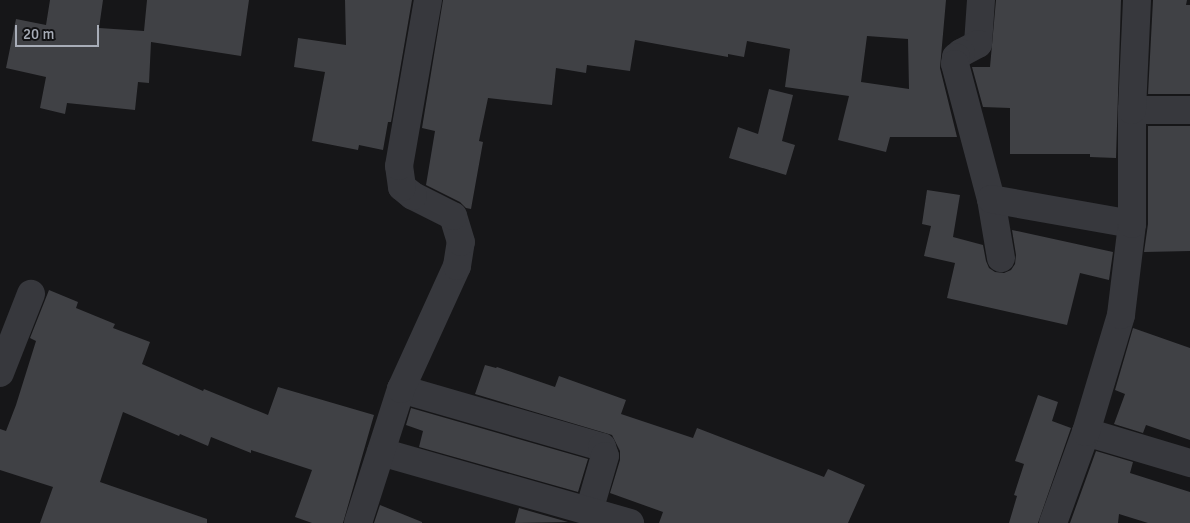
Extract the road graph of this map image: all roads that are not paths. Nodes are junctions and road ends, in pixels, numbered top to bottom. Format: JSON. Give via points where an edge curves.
{"nodes":[{"id":1,"x":428,"y":0,"type":"edge"},
{"id":2,"x":980,"y":0,"type":"edge"},
{"id":3,"x":1137,"y":0,"type":"edge"},
{"id":4,"x":1132,"y":110,"type":"junction"},
{"id":5,"x":1190,"y":110,"type":"edge"},
{"id":6,"x":991,"y":199,"type":"junction"},
{"id":7,"x":1132,"y":224,"type":"junction"},
{"id":8,"x":1001,"y":258,"type":"dead end"},
{"id":9,"x":31,"y":294,"type":"dead end"},
{"id":10,"x":0,"y":373,"type":"edge"},
{"id":11,"x":401,"y":389,"type":"junction"},
{"id":12,"x":1086,"y":432,"type":"junction"},
{"id":13,"x":381,"y":452,"type":"junction"},
{"id":14,"x":1190,"y":463,"type":"edge"},
{"id":15,"x":589,"y":511,"type":"junction"},
{"id":16,"x":358,"y":523,"type":"edge"},
{"id":17,"x":630,"y":523,"type":"edge"},
{"id":18,"x":1053,"y":523,"type":"edge"}],
"edges":[{"from":1,"to":11,"type":"street","via":[[399,166],[402,187],[453,216],[461,242],[457,266]]},
{"from":2,"to":6,"type":"street","via":[[978,44],[956,57],[955,64]]},
{"from":3,"to":4,"type":"street"},
{"from":4,"to":5,"type":"street"},
{"from":4,"to":7,"type":"street"},
{"from":6,"to":7,"type":"street"},
{"from":6,"to":8,"type":"street"},
{"from":7,"to":12,"type":"street","via":[[1121,315]]},
{"from":9,"to":10,"type":"street"},
{"from":11,"to":13,"type":"street"},
{"from":11,"to":15,"type":"street","via":[[602,447],[605,456]]},
{"from":12,"to":14,"type":"street"},
{"from":12,"to":18,"type":"street"},
{"from":13,"to":15,"type":"street"},
{"from":13,"to":16,"type":"street"},
{"from":15,"to":17,"type":"street"}]}
